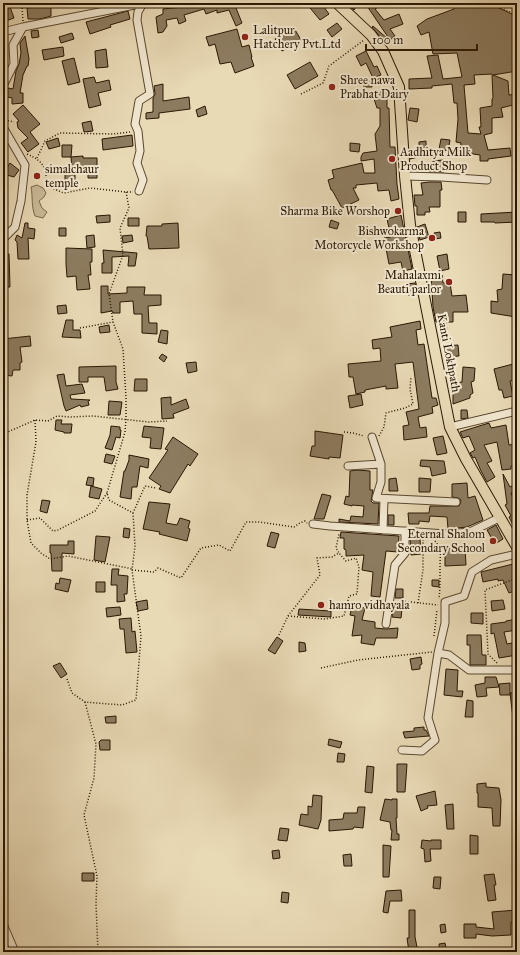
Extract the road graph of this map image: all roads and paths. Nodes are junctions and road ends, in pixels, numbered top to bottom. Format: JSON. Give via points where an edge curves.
{"nodes":[{"id":1,"x":19,"y":3,"type":"edge"},
{"id":2,"x":144,"y":3,"type":"edge"},
{"id":3,"x":337,"y":3,"type":"edge"},
{"id":4,"x":490,"y":3,"type":"edge"},
{"id":5,"x":517,"y":15,"type":"edge"},
{"id":6,"x":23,"y":27,"type":"junction"},
{"id":7,"x":3,"y":32,"type":"edge"},
{"id":8,"x":371,"y":35,"type":"junction"},
{"id":9,"x":3,"y":86,"type":"edge"},
{"id":10,"x":301,"y":94,"type":"dead end"},
{"id":11,"x":3,"y":120,"type":"edge"},
{"id":12,"x":14,"y":122,"type":"dead end"},
{"id":13,"x":3,"y":127,"type":"edge"},
{"id":14,"x":138,"y":131,"type":"junction"},
{"id":15,"x":16,"y":150,"type":"junction"},
{"id":16,"x":37,"y":158,"type":"junction"},
{"id":17,"x":405,"y":176,"type":"junction"},
{"id":18,"x":487,"y":180,"type":"dead end"},
{"id":19,"x":139,"y":191,"type":"joint"},
{"id":20,"x":126,"y":192,"type":"junction"},
{"id":21,"x":3,"y":239,"type":"edge"},
{"id":22,"x":113,"y":322,"type":"junction"},
{"id":23,"x":80,"y":328,"type":"dead end"},
{"id":24,"x":411,"y":376,"type":"dead end"},
{"id":25,"x":517,"y":411,"type":"edge"},
{"id":26,"x":126,"y":419,"type":"junction"},
{"id":27,"x":35,"y":420,"type":"junction"},
{"id":28,"x":167,"y":421,"type":"dead end"},
{"id":29,"x":450,"y":427,"type":"junction"},
{"id":30,"x":344,"y":432,"type":"dead end"},
{"id":31,"x":3,"y":434,"type":"edge"},
{"id":32,"x":372,"y":437,"type":"junction"},
{"id":33,"x":381,"y":464,"type":"junction"},
{"id":34,"x":348,"y":466,"type":"dead end"},
{"id":35,"x":156,"y":488,"type":"dead end"},
{"id":36,"x":107,"y":493,"type":"junction"},
{"id":37,"x":384,"y":499,"type":"junction"},
{"id":38,"x":456,"y":502,"type":"dead end"},
{"id":39,"x":133,"y":513,"type":"junction"},
{"id":40,"x":500,"y":518,"type":"junction"},
{"id":41,"x":27,"y":520,"type":"junction"},
{"id":42,"x":313,"y":524,"type":"joint"},
{"id":43,"x":339,"y":526,"type":"junction"},
{"id":44,"x":383,"y":530,"type":"junction"},
{"id":45,"x":405,"y":531,"type":"junction"},
{"id":46,"x":427,"y":535,"type":"junction"},
{"id":47,"x":517,"y":547,"type":"edge"},
{"id":48,"x":339,"y":553,"type":"junction"},
{"id":49,"x":517,"y":554,"type":"edge"},
{"id":50,"x":132,"y":570,"type":"junction"},
{"id":51,"x":517,"y":578,"type":"edge"},
{"id":52,"x":402,"y":601,"type":"dead end"},
{"id":53,"x":418,"y":603,"type":"junction"},
{"id":54,"x":438,"y":605,"type":"junction"},
{"id":55,"x":288,"y":616,"type":"junction"},
{"id":56,"x":386,"y":624,"type":"dead end"},
{"id":57,"x":279,"y":635,"type":"dead end"},
{"id":58,"x":434,"y":636,"type":"dead end"},
{"id":59,"x":438,"y":653,"type":"junction"},
{"id":60,"x":321,"y":668,"type":"dead end"},
{"id":61,"x":504,"y":670,"type":"junction"},
{"id":62,"x":517,"y":670,"type":"edge"},
{"id":63,"x":67,"y":679,"type":"dead end"},
{"id":64,"x":85,"y":702,"type":"junction"},
{"id":65,"x":402,"y":750,"type":"dead end"},
{"id":66,"x":3,"y":924,"type":"edge"},
{"id":67,"x":8,"y":937,"type":"junction"},
{"id":68,"x":3,"y":947,"type":"edge"},
{"id":69,"x":15,"y":952,"type":"edge"},
{"id":70,"x":98,"y":952,"type":"edge"}],
"edges":[{"from":1,"to":6,"type":"path","via":[[22,7]]},
{"from":2,"to":6,"type":"street"},
{"from":2,"to":14,"type":"street","via":[[138,12],[137,20],[150,94],[139,102],[135,124]]},
{"from":3,"to":8,"type":"main road","name":"Kanti Lokhpath"},
{"from":4,"to":5,"type":"path"},
{"from":6,"to":7,"type":"street"},
{"from":6,"to":9,"type":"street","via":[[13,46],[14,64]]},
{"from":8,"to":10,"type":"path","via":[[329,66],[323,83]]},
{"from":8,"to":17,"type":"main road","name":"Kanti Lokhpath","via":[[383,51],[399,87]]},
{"from":11,"to":12,"type":"path"},
{"from":13,"to":15,"type":"street"},
{"from":14,"to":16,"type":"path","via":[[113,134],[60,133],[45,141]]},
{"from":14,"to":19,"type":"street","via":[[140,151],[137,163],[143,180]]},
{"from":15,"to":16,"type":"path"},
{"from":15,"to":21,"type":"street","via":[[25,165],[21,201],[15,227]]},
{"from":16,"to":20,"type":"path","via":[[46,170],[46,186],[64,193],[90,188]]},
{"from":17,"to":18,"type":"street"},
{"from":17,"to":29,"type":"main road","name":"Kanti Lokhpath","via":[[410,224]]},
{"from":19,"to":20,"type":"path"},
{"from":20,"to":22,"type":"path","via":[[129,208],[120,228],[123,255],[109,294]]},
{"from":22,"to":23,"type":"path"},
{"from":22,"to":26,"type":"path","via":[[123,348]]},
{"from":24,"to":32,"type":"path","via":[[413,404],[386,413],[384,427],[378,437]]},
{"from":25,"to":29,"type":"street"},
{"from":26,"to":27,"type":"path","via":[[57,416],[48,421]]},
{"from":26,"to":28,"type":"path"},
{"from":26,"to":36,"type":"path","via":[[125,432]]},
{"from":27,"to":31,"type":"path"},
{"from":27,"to":41,"type":"path","via":[[36,442],[27,495]]},
{"from":29,"to":40,"type":"main road","name":"Kanti Lokhpath"},
{"from":30,"to":32,"type":"path"},
{"from":32,"to":33,"type":"street"},
{"from":33,"to":34,"type":"street"},
{"from":33,"to":37,"type":"street","via":[[382,482],[376,498]]},
{"from":35,"to":39,"type":"path","via":[[145,486]]},
{"from":36,"to":39,"type":"path","via":[[109,500]]},
{"from":36,"to":41,"type":"path","via":[[95,511],[58,530],[53,531],[40,518]]},
{"from":37,"to":38,"type":"street"},
{"from":37,"to":44,"type":"street"},
{"from":39,"to":50,"type":"path"},
{"from":40,"to":46,"type":"street","via":[[470,532]]},
{"from":40,"to":47,"type":"main road","name":"Kanti Lokhpath"},
{"from":41,"to":50,"type":"path","via":[[31,543],[50,559],[68,556]]},
{"from":42,"to":43,"type":"street"},
{"from":42,"to":50,"type":"path","via":[[310,528],[305,521],[294,527],[246,522],[230,551],[219,545],[201,548],[181,578],[158,568],[154,572]]},
{"from":43,"to":44,"type":"street"},
{"from":43,"to":48,"type":"path","via":[[336,548]]},
{"from":44,"to":45,"type":"street"},
{"from":45,"to":46,"type":"street"},
{"from":45,"to":56,"type":"street","via":[[405,554],[394,564]]},
{"from":46,"to":53,"type":"path","via":[[423,541],[424,570]]},
{"from":46,"to":54,"type":"path","via":[[432,537],[441,549]]},
{"from":48,"to":55,"type":"path","via":[[332,557],[317,558],[320,575]]},
{"from":48,"to":55,"type":"path","via":[[346,561],[356,558],[359,567],[356,594],[350,596],[344,616],[325,619]]},
{"from":49,"to":59,"type":"street","via":[[491,560],[472,572],[464,596],[445,602],[445,623]]},
{"from":50,"to":64,"type":"path","via":[[141,636],[136,700],[122,705]]},
{"from":51,"to":61,"type":"path","via":[[485,590],[488,654]]},
{"from":52,"to":53,"type":"path"},
{"from":53,"to":54,"type":"path"},
{"from":54,"to":58,"type":"path"},
{"from":55,"to":57,"type":"path"},
{"from":59,"to":60,"type":"path","via":[[372,658]]},
{"from":59,"to":61,"type":"street","via":[[449,655],[469,670]]},
{"from":59,"to":65,"type":"street","via":[[428,718],[436,740],[422,751]]},
{"from":61,"to":62,"type":"street"},
{"from":63,"to":64,"type":"path","via":[[72,692]]},
{"from":64,"to":70,"type":"path","via":[[96,744],[94,778],[84,815],[97,876]]},
{"from":66,"to":67,"type":"street"},
{"from":67,"to":68,"type":"street"},
{"from":67,"to":69,"type":"street"}]}
